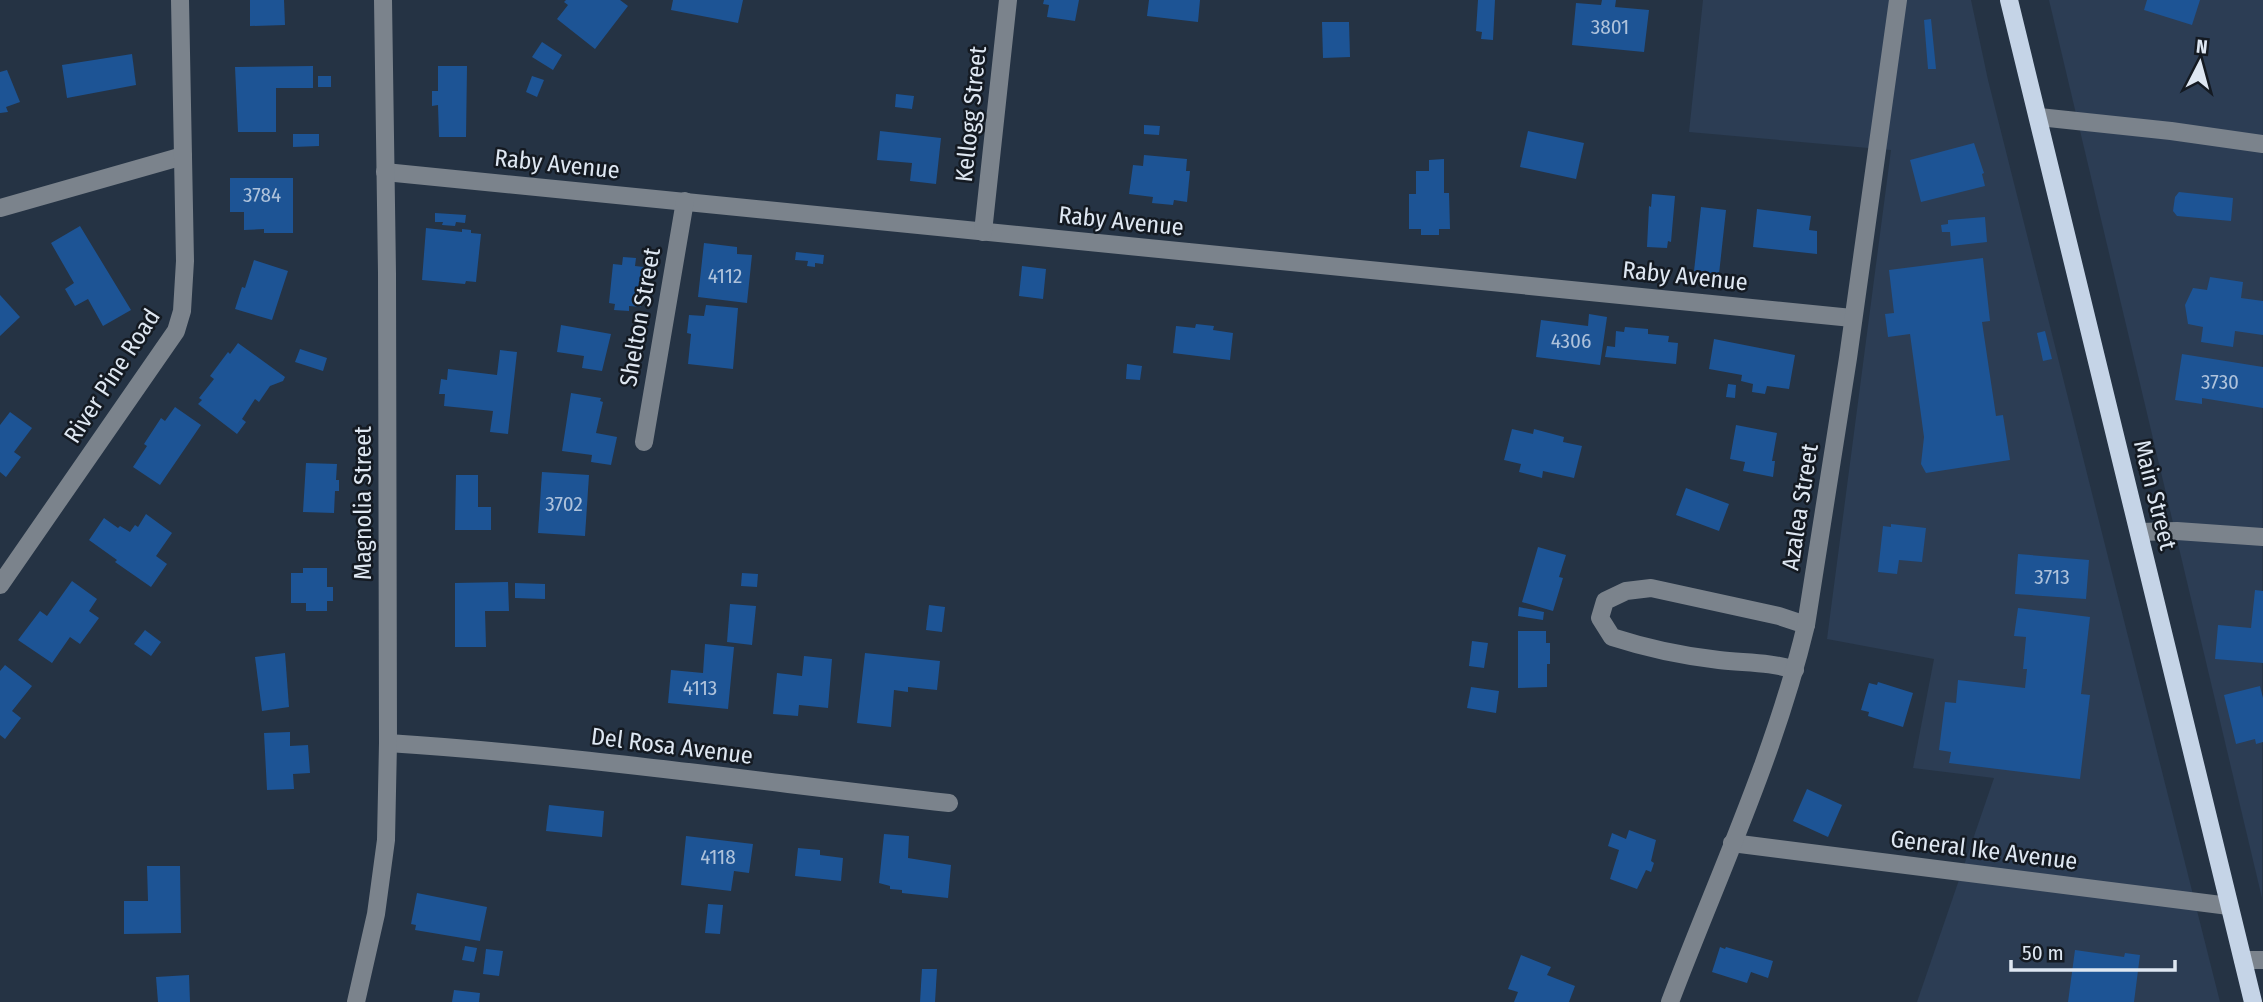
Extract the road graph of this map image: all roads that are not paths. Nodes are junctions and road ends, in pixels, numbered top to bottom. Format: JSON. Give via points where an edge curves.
{"nodes":[{"id":1,"x":180,"y":0,"type":"edge"},
{"id":2,"x":383,"y":0,"type":"edge"},
{"id":3,"x":1008,"y":0,"type":"edge"},
{"id":4,"x":1898,"y":0,"type":"edge"},
{"id":5,"x":2009,"y":0,"type":"edge"},
{"id":6,"x":2039,"y":117,"type":"junction"},
{"id":7,"x":2263,"y":144,"type":"edge"},
{"id":8,"x":183,"y":156,"type":"junction"},
{"id":9,"x":385,"y":173,"type":"junction"},
{"id":10,"x":685,"y":201,"type":"junction"},
{"id":11,"x":0,"y":208,"type":"edge"},
{"id":12,"x":983,"y":232,"type":"junction"},
{"id":13,"x":1852,"y":318,"type":"junction"},
{"id":14,"x":644,"y":442,"type":"dead end"},
{"id":15,"x":2139,"y":532,"type":"junction"},
{"id":16,"x":2263,"y":537,"type":"edge"},
{"id":17,"x":0,"y":585,"type":"edge"},
{"id":18,"x":1806,"y":625,"type":"junction"},
{"id":19,"x":1795,"y":670,"type":"junction"},
{"id":20,"x":388,"y":743,"type":"junction"},
{"id":21,"x":949,"y":803,"type":"dead end"},
{"id":22,"x":1732,"y":843,"type":"junction"},
{"id":23,"x":2229,"y":906,"type":"junction"},
{"id":24,"x":2243,"y":960,"type":"junction"},
{"id":25,"x":2263,"y":960,"type":"edge"},
{"id":26,"x":356,"y":1002,"type":"edge"},
{"id":27,"x":1670,"y":1002,"type":"edge"},
{"id":28,"x":2253,"y":1002,"type":"edge"}],
"edges":[{"from":1,"to":8,"type":"street","name":"River Pine Road"},
{"from":2,"to":9,"type":"street","name":"Magnolia Street"},
{"from":3,"to":12,"type":"street","name":"Kellogg Street"},
{"from":4,"to":13,"type":"street","name":"Azalea Street"},
{"from":5,"to":6,"type":"main road","name":"Main Street"},
{"from":6,"to":7,"type":"street"},
{"from":6,"to":15,"type":"main road","name":"Main Street"},
{"from":8,"to":11,"type":"street"},
{"from":8,"to":17,"type":"street","name":"River Pine Road","via":[[186,261],[176,331]]},
{"from":9,"to":10,"type":"street","name":"Raby Avenue"},
{"from":9,"to":20,"type":"street","name":"Magnolia Street"},
{"from":10,"to":12,"type":"street","name":"Raby Avenue"},
{"from":10,"to":14,"type":"street","name":"Shelton Street"},
{"from":12,"to":13,"type":"street","name":"Raby Avenue"},
{"from":13,"to":18,"type":"street","name":"Azalea Street"},
{"from":15,"to":16,"type":"street"},
{"from":15,"to":23,"type":"main road","name":"Main Street"},
{"from":18,"to":19,"type":"street","name":"Azalea Street"},
{"from":18,"to":19,"type":"street","via":[[1651,588],[1626,591],[1605,601],[1600,618],[1612,637],[1640,646]]},
{"from":19,"to":22,"type":"street","name":"Azalea Street"},
{"from":20,"to":21,"type":"street","name":"Del Rosa Avenue","via":[[605,762]]},
{"from":20,"to":26,"type":"street","name":"Magnolia Street","via":[[386,840],[376,914]]},
{"from":22,"to":23,"type":"street","name":"General Ike Avenue"},
{"from":22,"to":27,"type":"street","name":"Azalea Street"},
{"from":23,"to":24,"type":"main road","name":"Main Street"},
{"from":24,"to":25,"type":"street"},
{"from":24,"to":28,"type":"main road","name":"Main Street"}]}
